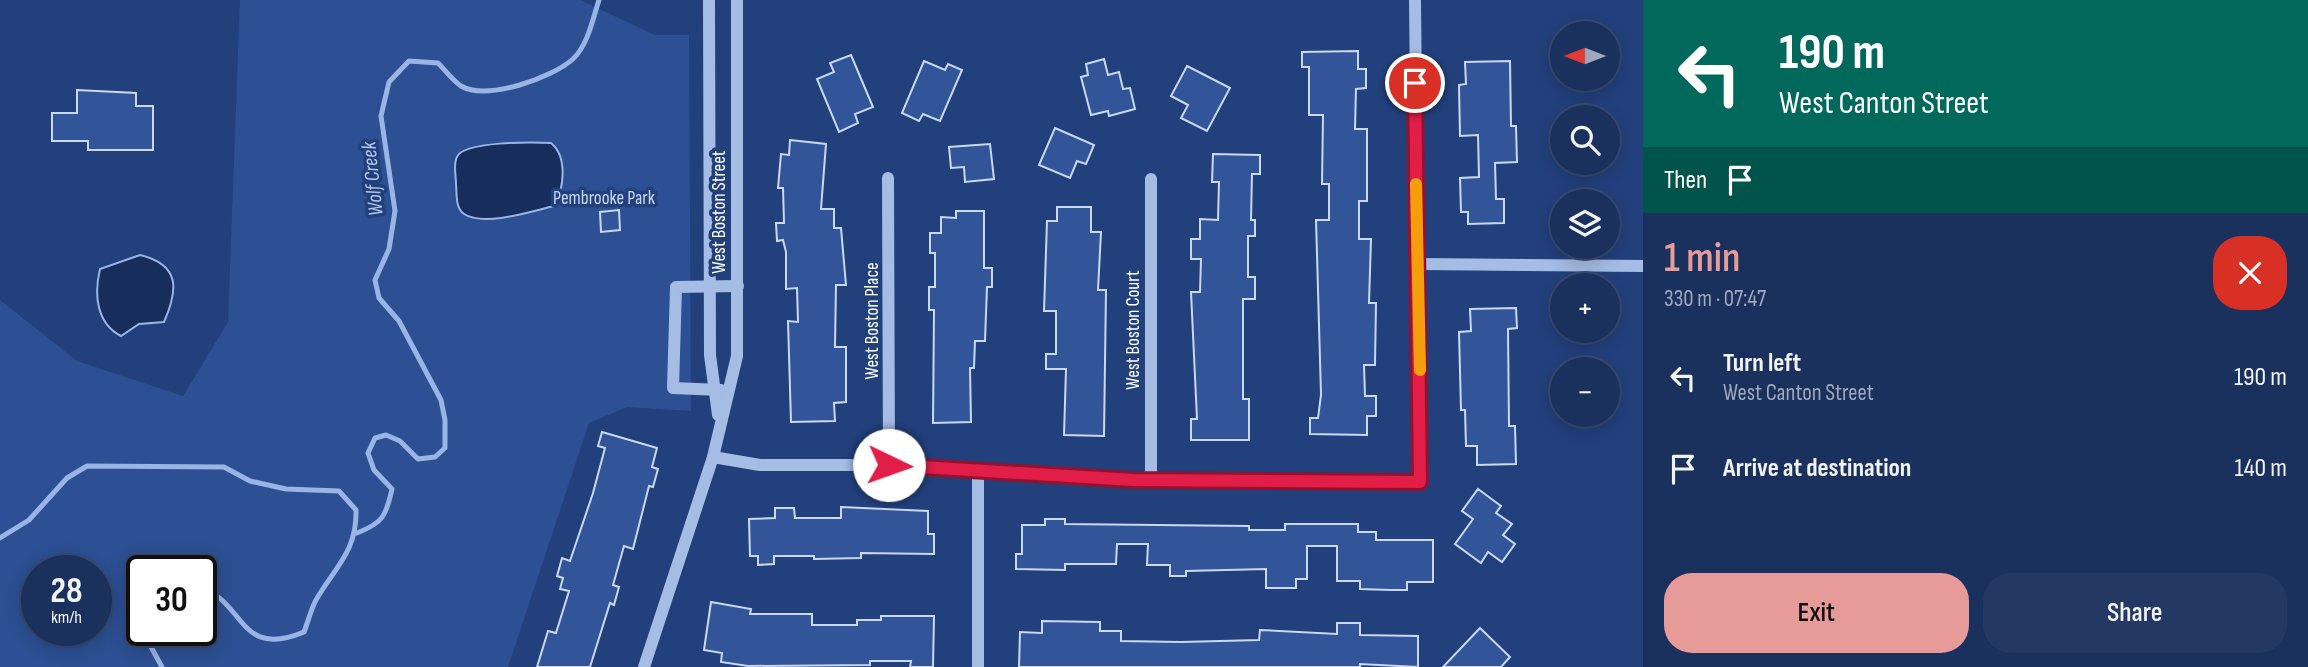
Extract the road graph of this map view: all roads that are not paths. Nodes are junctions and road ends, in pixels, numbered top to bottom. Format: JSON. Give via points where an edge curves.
{"nodes":[{"id":1,"x":709,"y":0,"type":"edge"},
{"id":2,"x":737,"y":0,"type":"edge"},
{"id":3,"x":1415,"y":0,"type":"edge"},
{"id":4,"x":888,"y":178,"type":"dead end"},
{"id":5,"x":1151,"y":179,"type":"dead end"},
{"id":6,"x":1418,"y":264,"type":"junction"},
{"id":7,"x":1643,"y":266,"type":"edge"},
{"id":8,"x":708,"y":286,"type":"junction"},
{"id":9,"x":738,"y":286,"type":"junction"},
{"id":10,"x":721,"y":390,"type":"junction"},
{"id":11,"x":713,"y":457,"type":"junction"},
{"id":12,"x":889,"y":465,"type":"junction"},
{"id":13,"x":978,"y":470,"type":"junction"},
{"id":14,"x":1152,"y":481,"type":"junction"},
{"id":15,"x":643,"y":667,"type":"edge"},
{"id":16,"x":978,"y":667,"type":"edge"}],
"edges":[{"from":1,"to":8,"type":"street","name":"West Boston Street"},
{"from":2,"to":9,"type":"street","name":"West Boston Street"},
{"from":3,"to":6,"type":"street"},
{"from":4,"to":12,"type":"street","name":"West Boston Place"},
{"from":5,"to":14,"type":"street","name":"West Boston Court"},
{"from":6,"to":7,"type":"street"},
{"from":6,"to":14,"type":"street","via":[[1420,482]]},
{"from":8,"to":9,"type":"street"},
{"from":8,"to":10,"type":"street","name":"West Boston Street","via":[[710,355]]},
{"from":8,"to":10,"type":"street","via":[[676,287],[673,388]]},
{"from":9,"to":10,"type":"street","name":"West Boston Street","via":[[737,356]]},
{"from":10,"to":11,"type":"street","name":"West Boston Street"},
{"from":11,"to":12,"type":"street","via":[[760,465]]},
{"from":11,"to":15,"type":"street","name":"West Boston Street"},
{"from":12,"to":13,"type":"street"},
{"from":13,"to":14,"type":"street"},
{"from":13,"to":16,"type":"street"}]}
